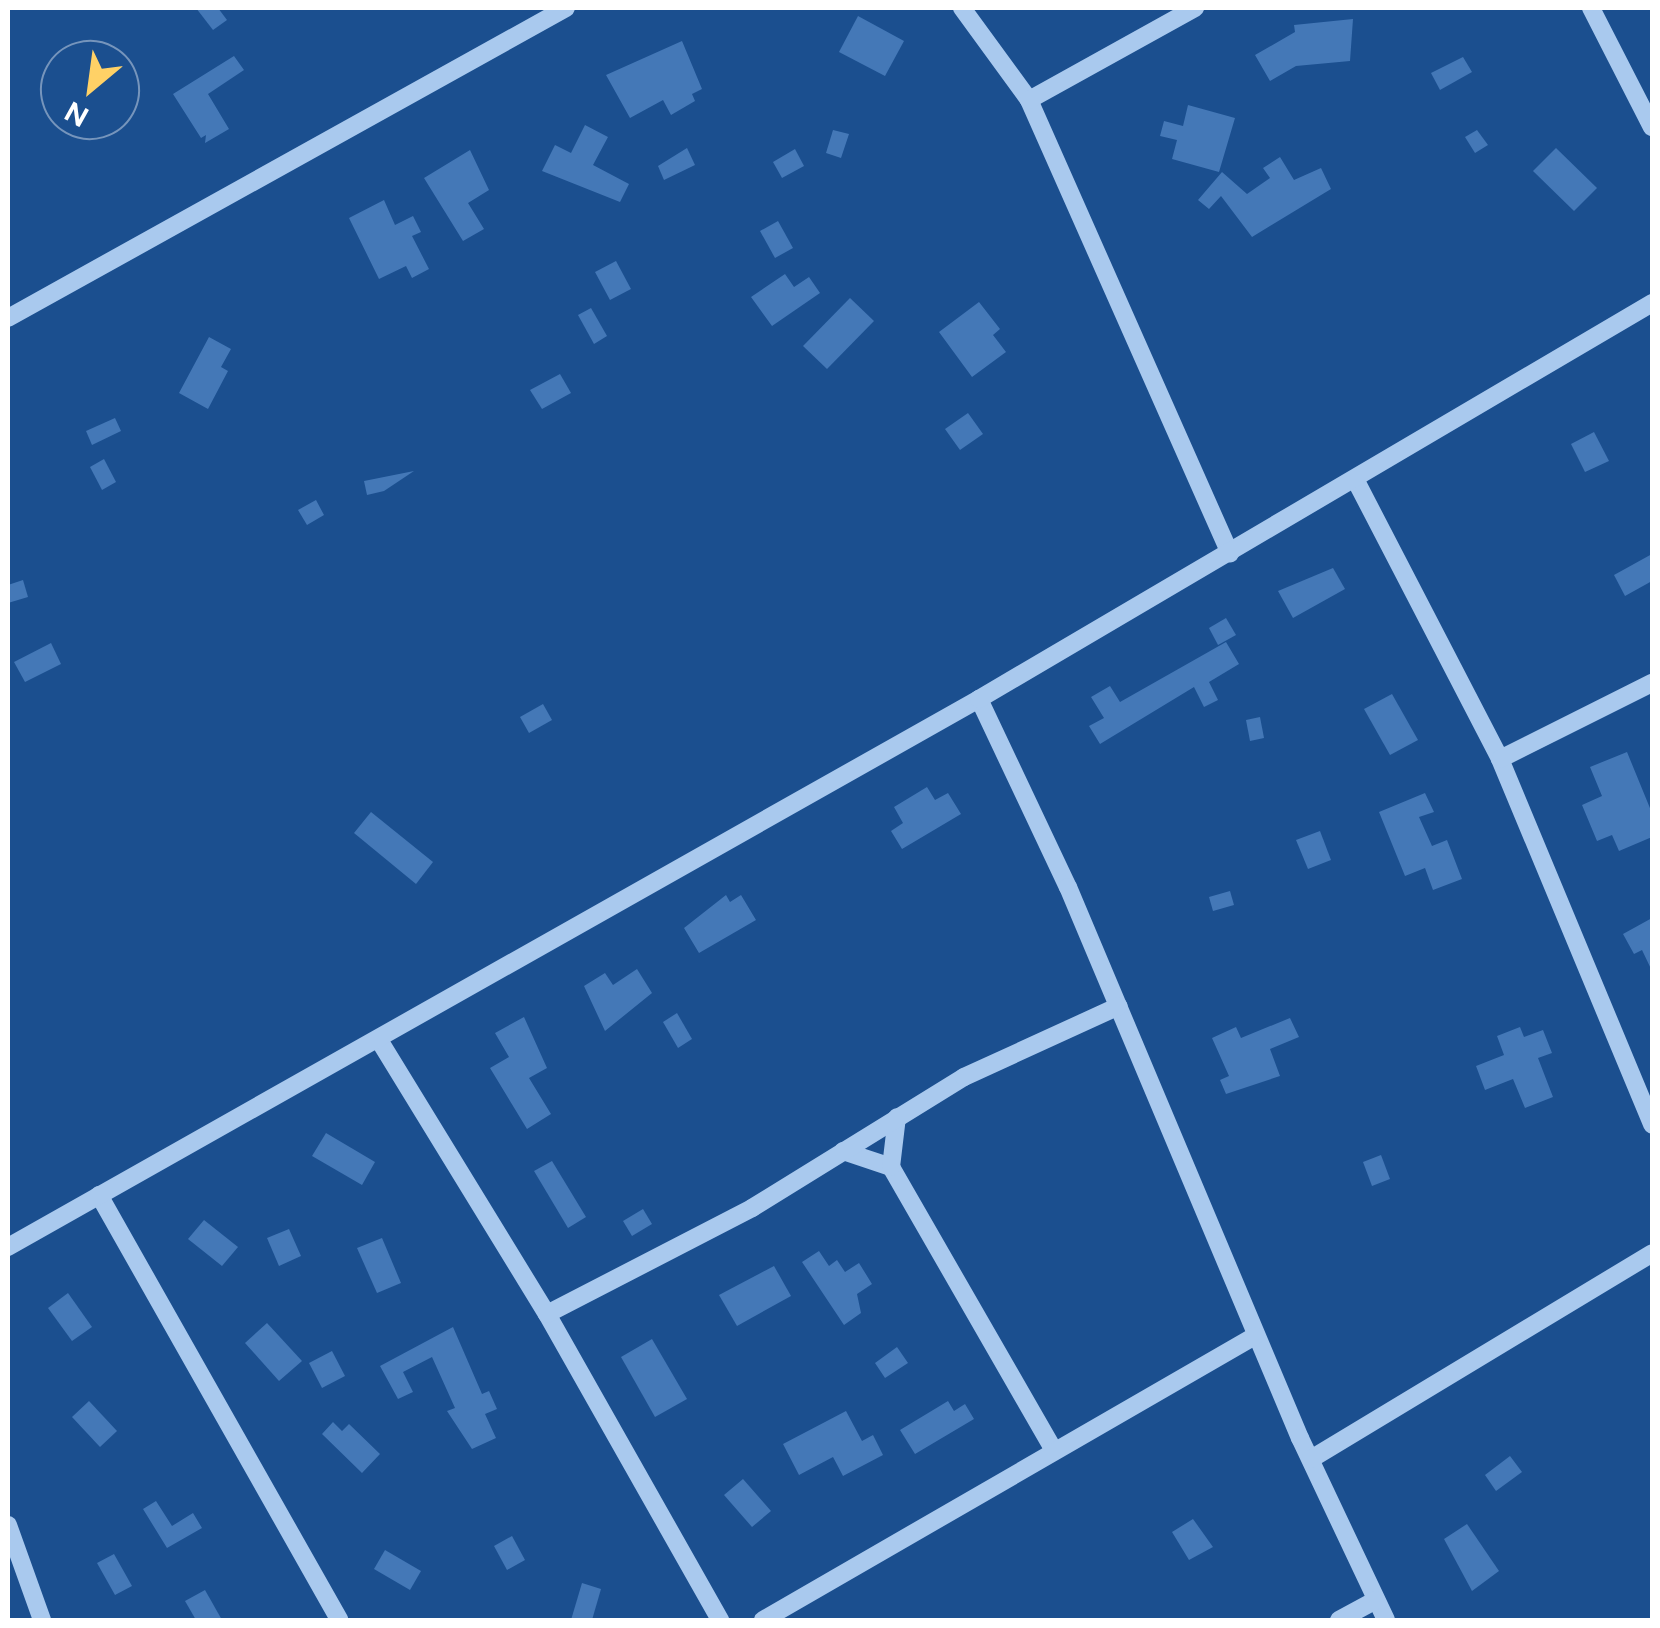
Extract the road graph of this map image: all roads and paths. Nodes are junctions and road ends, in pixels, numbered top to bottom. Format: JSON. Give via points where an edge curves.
{"nodes":[{"id":1,"x":566,"y":8,"type":"edge"},
{"id":2,"x":962,"y":8,"type":"edge"},
{"id":3,"x":1195,"y":8,"type":"edge"},
{"id":4,"x":1591,"y":8,"type":"edge"},
{"id":5,"x":1029,"y":100,"type":"junction"},
{"id":6,"x":1652,"y":126,"type":"edge"},
{"id":7,"x":1652,"y":303,"type":"edge"},
{"id":8,"x":8,"y":318,"type":"edge"},
{"id":9,"x":1356,"y":481,"type":"junction"},
{"id":10,"x":1230,"y":553,"type":"junction"},
{"id":11,"x":1652,"y":683,"type":"edge"},
{"id":12,"x":979,"y":698,"type":"junction"},
{"id":13,"x":1500,"y":758,"type":"junction"},
{"id":14,"x":1119,"y":1006,"type":"junction"},
{"id":15,"x":379,"y":1040,"type":"junction"},
{"id":16,"x":896,"y":1118,"type":"junction"},
{"id":17,"x":1652,"y":1125,"type":"edge"},
{"id":18,"x":843,"y":1151,"type":"junction"},
{"id":19,"x":891,"y":1167,"type":"junction"},
{"id":20,"x":99,"y":1195,"type":"junction"},
{"id":21,"x":8,"y":1247,"type":"edge"},
{"id":22,"x":1652,"y":1254,"type":"edge"},
{"id":23,"x":547,"y":1314,"type":"junction"},
{"id":24,"x":1256,"y":1336,"type":"junction"},
{"id":25,"x":1053,"y":1449,"type":"junction"},
{"id":26,"x":1311,"y":1459,"type":"junction"},
{"id":27,"x":8,"y":1525,"type":"edge"},
{"id":28,"x":1376,"y":1600,"type":"junction"},
{"id":29,"x":42,"y":1620,"type":"edge"},
{"id":30,"x":338,"y":1620,"type":"edge"},
{"id":31,"x":720,"y":1620,"type":"edge"},
{"id":32,"x":763,"y":1620,"type":"edge"},
{"id":33,"x":1339,"y":1620,"type":"edge"},
{"id":34,"x":1386,"y":1620,"type":"edge"}],
"edges":[{"from":1,"to":8,"type":"street"},
{"from":2,"to":5,"type":"street"},
{"from":3,"to":5,"type":"street"},
{"from":4,"to":6,"type":"street"},
{"from":5,"to":10,"type":"street"},
{"from":7,"to":9,"type":"street"},
{"from":9,"to":10,"type":"street"},
{"from":9,"to":13,"type":"street"},
{"from":10,"to":12,"type":"street"},
{"from":11,"to":13,"type":"street"},
{"from":12,"to":14,"type":"street"},
{"from":12,"to":15,"type":"street"},
{"from":13,"to":17,"type":"street"},
{"from":14,"to":16,"type":"street","via":[[964,1078]]},
{"from":14,"to":24,"type":"street"},
{"from":15,"to":20,"type":"street"},
{"from":15,"to":23,"type":"street"},
{"from":16,"to":18,"type":"street"},
{"from":16,"to":19,"type":"street"},
{"from":18,"to":19,"type":"street"},
{"from":18,"to":23,"type":"street","via":[[752,1208]]},
{"from":19,"to":25,"type":"street"},
{"from":20,"to":21,"type":"street"},
{"from":20,"to":30,"type":"street"},
{"from":22,"to":26,"type":"street"},
{"from":23,"to":31,"type":"street"},
{"from":24,"to":25,"type":"street"},
{"from":24,"to":26,"type":"street"},
{"from":25,"to":32,"type":"street"},
{"from":26,"to":28,"type":"street"},
{"from":27,"to":29,"type":"street"},
{"from":28,"to":33,"type":"street"},
{"from":28,"to":34,"type":"street"}]}
